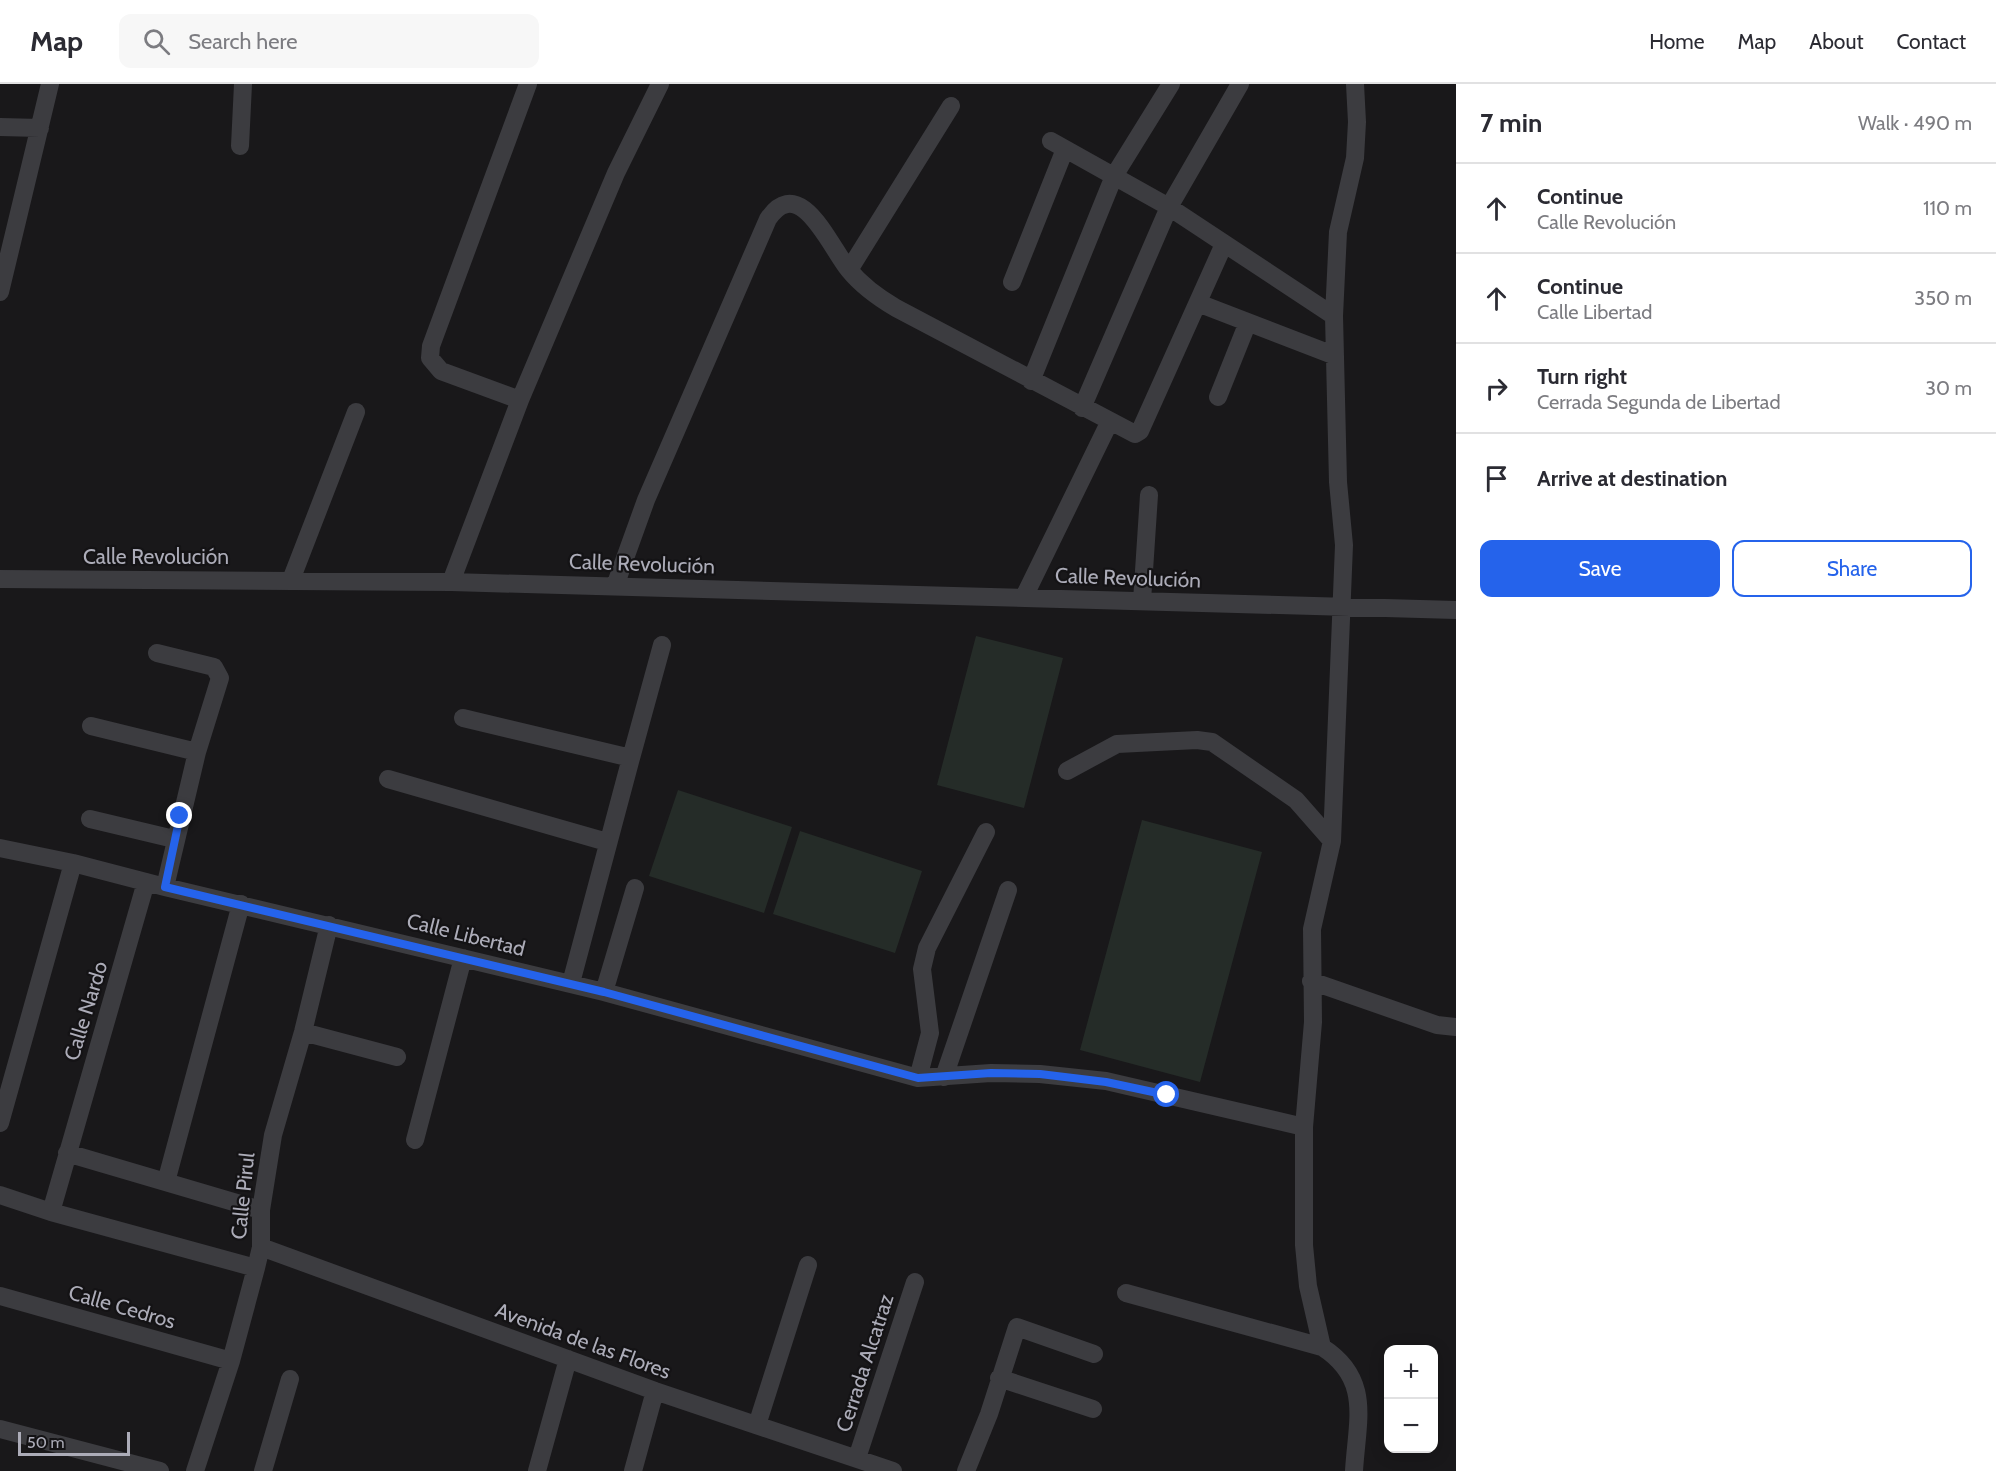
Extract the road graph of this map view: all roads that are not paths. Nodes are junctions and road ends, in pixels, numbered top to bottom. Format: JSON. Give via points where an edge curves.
{"nodes":[{"id":1,"x":50,"y":84,"type":"edge"},
{"id":2,"x":243,"y":84,"type":"edge"},
{"id":3,"x":528,"y":84,"type":"edge"},
{"id":4,"x":660,"y":84,"type":"edge"},
{"id":5,"x":1171,"y":84,"type":"edge"},
{"id":6,"x":1240,"y":84,"type":"edge"},
{"id":7,"x":1355,"y":84,"type":"edge"},
{"id":8,"x":951,"y":106,"type":"dead end"},
{"id":9,"x":0,"y":127,"type":"edge"},
{"id":10,"x":40,"y":128,"type":"junction"},
{"id":11,"x":240,"y":146,"type":"dead end"},
{"id":12,"x":1114,"y":176,"type":"junction"},
{"id":13,"x":1168,"y":207,"type":"junction"},
{"id":14,"x":1224,"y":244,"type":"junction"},
{"id":15,"x":849,"y":270,"type":"junction"},
{"id":16,"x":1012,"y":282,"type":"dead end"},
{"id":17,"x":0,"y":292,"type":"edge"},
{"id":18,"x":1198,"y":303,"type":"junction"},
{"id":19,"x":1334,"y":316,"type":"junction"},
{"id":20,"x":1248,"y":322,"type":"junction"},
{"id":21,"x":1333,"y":355,"type":"junction"},
{"id":22,"x":1031,"y":381,"type":"junction"},
{"id":23,"x":1218,"y":396,"type":"dead end"},
{"id":24,"x":520,"y":400,"type":"junction"},
{"id":25,"x":1082,"y":408,"type":"junction"},
{"id":26,"x":356,"y":412,"type":"dead end"},
{"id":27,"x":1109,"y":423,"type":"junction"},
{"id":28,"x":1149,"y":495,"type":"dead end"},
{"id":29,"x":0,"y":579,"type":"edge"},
{"id":30,"x":291,"y":580,"type":"junction"},
{"id":31,"x":451,"y":582,"type":"junction"},
{"id":32,"x":615,"y":586,"type":"junction"},
{"id":33,"x":1024,"y":597,"type":"junction"},
{"id":34,"x":1142,"y":601,"type":"junction"},
{"id":35,"x":1339,"y":606,"type":"junction"},
{"id":36,"x":1456,"y":610,"type":"edge"},
{"id":37,"x":662,"y":645,"type":"dead end"},
{"id":38,"x":157,"y":653,"type":"dead end"},
{"id":39,"x":463,"y":718,"type":"dead end"},
{"id":40,"x":91,"y":726,"type":"dead end"},
{"id":41,"x":197,"y":752,"type":"junction"},
{"id":42,"x":631,"y":758,"type":"junction"},
{"id":43,"x":1067,"y":771,"type":"dead end"},
{"id":44,"x":388,"y":778,"type":"dead end"},
{"id":45,"x":90,"y":819,"type":"dead end"},
{"id":46,"x":986,"y":832,"type":"dead end"},
{"id":47,"x":174,"y":839,"type":"junction"},
{"id":48,"x":1332,"y":841,"type":"junction"},
{"id":49,"x":607,"y":842,"type":"junction"},
{"id":50,"x":0,"y":848,"type":"edge"},
{"id":51,"x":73,"y":863,"type":"junction"},
{"id":52,"x":146,"y":882,"type":"junction"},
{"id":53,"x":165,"y":887,"type":"junction"},
{"id":54,"x":635,"y":888,"type":"dead end"},
{"id":55,"x":1008,"y":890,"type":"dead end"},
{"id":56,"x":241,"y":904,"type":"junction"},
{"id":57,"x":329,"y":925,"type":"junction"},
{"id":58,"x":463,"y":958,"type":"junction"},
{"id":59,"x":1311,"y":981,"type":"junction"},
{"id":60,"x":571,"y":984,"type":"junction"},
{"id":61,"x":604,"y":992,"type":"junction"},
{"id":62,"x":1456,"y":1027,"type":"edge"},
{"id":63,"x":303,"y":1032,"type":"junction"},
{"id":64,"x":397,"y":1057,"type":"dead end"},
{"id":65,"x":944,"y":1077,"type":"junction"},
{"id":66,"x":918,"y":1078,"type":"junction"},
{"id":67,"x":0,"y":1123,"type":"edge"},
{"id":68,"x":1304,"y":1127,"type":"junction"},
{"id":69,"x":415,"y":1140,"type":"dead end"},
{"id":70,"x":67,"y":1153,"type":"junction"},
{"id":71,"x":165,"y":1182,"type":"junction"},
{"id":72,"x":0,"y":1195,"type":"edge"},
{"id":73,"x":261,"y":1210,"type":"junction"},
{"id":74,"x":51,"y":1212,"type":"junction"},
{"id":75,"x":261,"y":1247,"type":"junction"},
{"id":76,"x":808,"y":1265,"type":"dead end"},
{"id":77,"x":256,"y":1268,"type":"junction"},
{"id":78,"x":915,"y":1282,"type":"dead end"},
{"id":79,"x":1126,"y":1293,"type":"dead end"},
{"id":80,"x":0,"y":1296,"type":"edge"},
{"id":81,"x":1322,"y":1347,"type":"junction"},
{"id":82,"x":1094,"y":1354,"type":"dead end"},
{"id":83,"x":568,"y":1359,"type":"junction"},
{"id":84,"x":231,"y":1360,"type":"junction"},
{"id":85,"x":999,"y":1378,"type":"junction"},
{"id":86,"x":290,"y":1379,"type":"dead end"},
{"id":87,"x":655,"y":1391,"type":"junction"},
{"id":88,"x":1093,"y":1409,"type":"dead end"},
{"id":89,"x":757,"y":1425,"type":"junction"},
{"id":90,"x":0,"y":1429,"type":"edge"},
{"id":91,"x":857,"y":1458,"type":"junction"},
{"id":92,"x":160,"y":1471,"type":"edge"},
{"id":93,"x":195,"y":1471,"type":"edge"},
{"id":94,"x":263,"y":1471,"type":"edge"},
{"id":95,"x":537,"y":1471,"type":"edge"},
{"id":96,"x":633,"y":1471,"type":"edge"},
{"id":97,"x":893,"y":1471,"type":"edge"},
{"id":98,"x":966,"y":1471,"type":"edge"},
{"id":99,"x":1354,"y":1471,"type":"edge"}],
"edges":[{"from":1,"to":10,"type":"street"},
{"from":2,"to":11,"type":"street"},
{"from":3,"to":24,"type":"street","via":[[430,346],[430,358],[441,371]]},
{"from":4,"to":24,"type":"street","via":[[616,172]]},
{"from":5,"to":12,"type":"street"},
{"from":6,"to":13,"type":"street"},
{"from":7,"to":19,"type":"street","via":[[1355,158],[1338,232]]},
{"from":8,"to":15,"type":"street"},
{"from":9,"to":10,"type":"street"},
{"from":10,"to":17,"type":"street"},
{"from":12,"to":13,"type":"street"},
{"from":12,"to":16,"type":"street","via":[[1058,145]]},
{"from":12,"to":22,"type":"street"},
{"from":13,"to":14,"type":"street"},
{"from":13,"to":25,"type":"street"},
{"from":14,"to":18,"type":"street"},
{"from":14,"to":19,"type":"street"},
{"from":15,"to":22,"type":"street","via":[[876,296]]},
{"from":15,"to":32,"type":"street","via":[[810,215],[792,203],[776,207],[646,500]]},
{"from":18,"to":20,"type":"street"},
{"from":18,"to":27,"type":"street","via":[[1140,431],[1130,433]]},
{"from":19,"to":21,"type":"street"},
{"from":20,"to":21,"type":"street"},
{"from":20,"to":23,"type":"street"},
{"from":21,"to":35,"type":"street","via":[[1344,545]]},
{"from":22,"to":25,"type":"street"},
{"from":24,"to":31,"type":"street"},
{"from":25,"to":27,"type":"street"},
{"from":26,"to":30,"type":"street"},
{"from":27,"to":33,"type":"street"},
{"from":28,"to":34,"type":"street"},
{"from":29,"to":30,"type":"street","name":"Calle Revolución"},
{"from":30,"to":31,"type":"street","name":"Calle Revolución"},
{"from":31,"to":32,"type":"street","name":"Calle Revolución"},
{"from":32,"to":33,"type":"street","name":"Calle Revolución"},
{"from":33,"to":34,"type":"street","name":"Calle Revolución"},
{"from":34,"to":35,"type":"street","name":"Calle Revolución"},
{"from":35,"to":36,"type":"street","name":"Calle Revolución"},
{"from":35,"to":48,"type":"street"},
{"from":37,"to":42,"type":"street"},
{"from":38,"to":41,"type":"street","via":[[214,667],[219,673]]},
{"from":39,"to":42,"type":"street"},
{"from":40,"to":41,"type":"street"},
{"from":41,"to":47,"type":"street"},
{"from":42,"to":49,"type":"street"},
{"from":43,"to":48,"type":"street","via":[[1117,744],[1212,742],[1296,800]]},
{"from":44,"to":49,"type":"street"},
{"from":45,"to":47,"type":"street"},
{"from":46,"to":66,"type":"street","via":[[927,948],[922,969],[930,1033]]},
{"from":47,"to":53,"type":"street"},
{"from":48,"to":59,"type":"street","via":[[1312,929]]},
{"from":49,"to":60,"type":"street"},
{"from":50,"to":51,"type":"street","name":"Calle Libertad"},
{"from":51,"to":52,"type":"street","name":"Calle Libertad"},
{"from":51,"to":67,"type":"street"},
{"from":52,"to":53,"type":"street","name":"Calle Libertad"},
{"from":52,"to":70,"type":"street","name":"Calle Nardo"},
{"from":53,"to":56,"type":"street","name":"Calle Libertad"},
{"from":54,"to":61,"type":"street"},
{"from":55,"to":65,"type":"street"},
{"from":56,"to":57,"type":"street","name":"Calle Libertad"},
{"from":56,"to":71,"type":"street"},
{"from":57,"to":58,"type":"street","name":"Calle Libertad"},
{"from":57,"to":63,"type":"street","name":"Calle Pirul"},
{"from":58,"to":60,"type":"street","name":"Calle Libertad"},
{"from":58,"to":69,"type":"street"},
{"from":59,"to":62,"type":"street","via":[[1437,1025]]},
{"from":59,"to":68,"type":"street"},
{"from":60,"to":61,"type":"street","name":"Calle Libertad"},
{"from":61,"to":66,"type":"street","name":"Calle Libertad"},
{"from":63,"to":64,"type":"street"},
{"from":63,"to":73,"type":"street","name":"Calle Pirul","via":[[273,1135]]},
{"from":65,"to":66,"type":"street"},
{"from":65,"to":68,"type":"street","via":[[1040,1074],[1106,1082]]},
{"from":68,"to":81,"type":"street","via":[[1304,1245],[1308,1286]]},
{"from":70,"to":71,"type":"street"},
{"from":70,"to":74,"type":"street","name":"Calle Nardo"},
{"from":71,"to":73,"type":"street"},
{"from":72,"to":74,"type":"street"},
{"from":73,"to":75,"type":"street","name":"Calle Pirul"},
{"from":74,"to":77,"type":"street"},
{"from":75,"to":77,"type":"street","name":"Calle Pirul"},
{"from":75,"to":83,"type":"street","name":"Avenida de las Flores"},
{"from":76,"to":89,"type":"street"},
{"from":77,"to":84,"type":"street","name":"Calle Pirul"},
{"from":78,"to":91,"type":"street","name":"Cerrada Alcatraz"},
{"from":79,"to":81,"type":"street"},
{"from":80,"to":84,"type":"street","name":"Calle Cedros"},
{"from":81,"to":99,"type":"street","via":[[1344,1364],[1359,1395]]},
{"from":82,"to":85,"type":"street","via":[[1017,1327]]},
{"from":83,"to":87,"type":"street","name":"Avenida de las Flores"},
{"from":83,"to":95,"type":"street"},
{"from":84,"to":93,"type":"street","name":"Calle Pirul"},
{"from":85,"to":88,"type":"street"},
{"from":85,"to":98,"type":"street"},
{"from":86,"to":94,"type":"street"},
{"from":87,"to":89,"type":"street","name":"Avenida de las Flores"},
{"from":87,"to":96,"type":"street"},
{"from":89,"to":91,"type":"street","name":"Avenida de las Flores"},
{"from":90,"to":92,"type":"street"},
{"from":91,"to":97,"type":"street","name":"Avenida de las Flores"}]}
